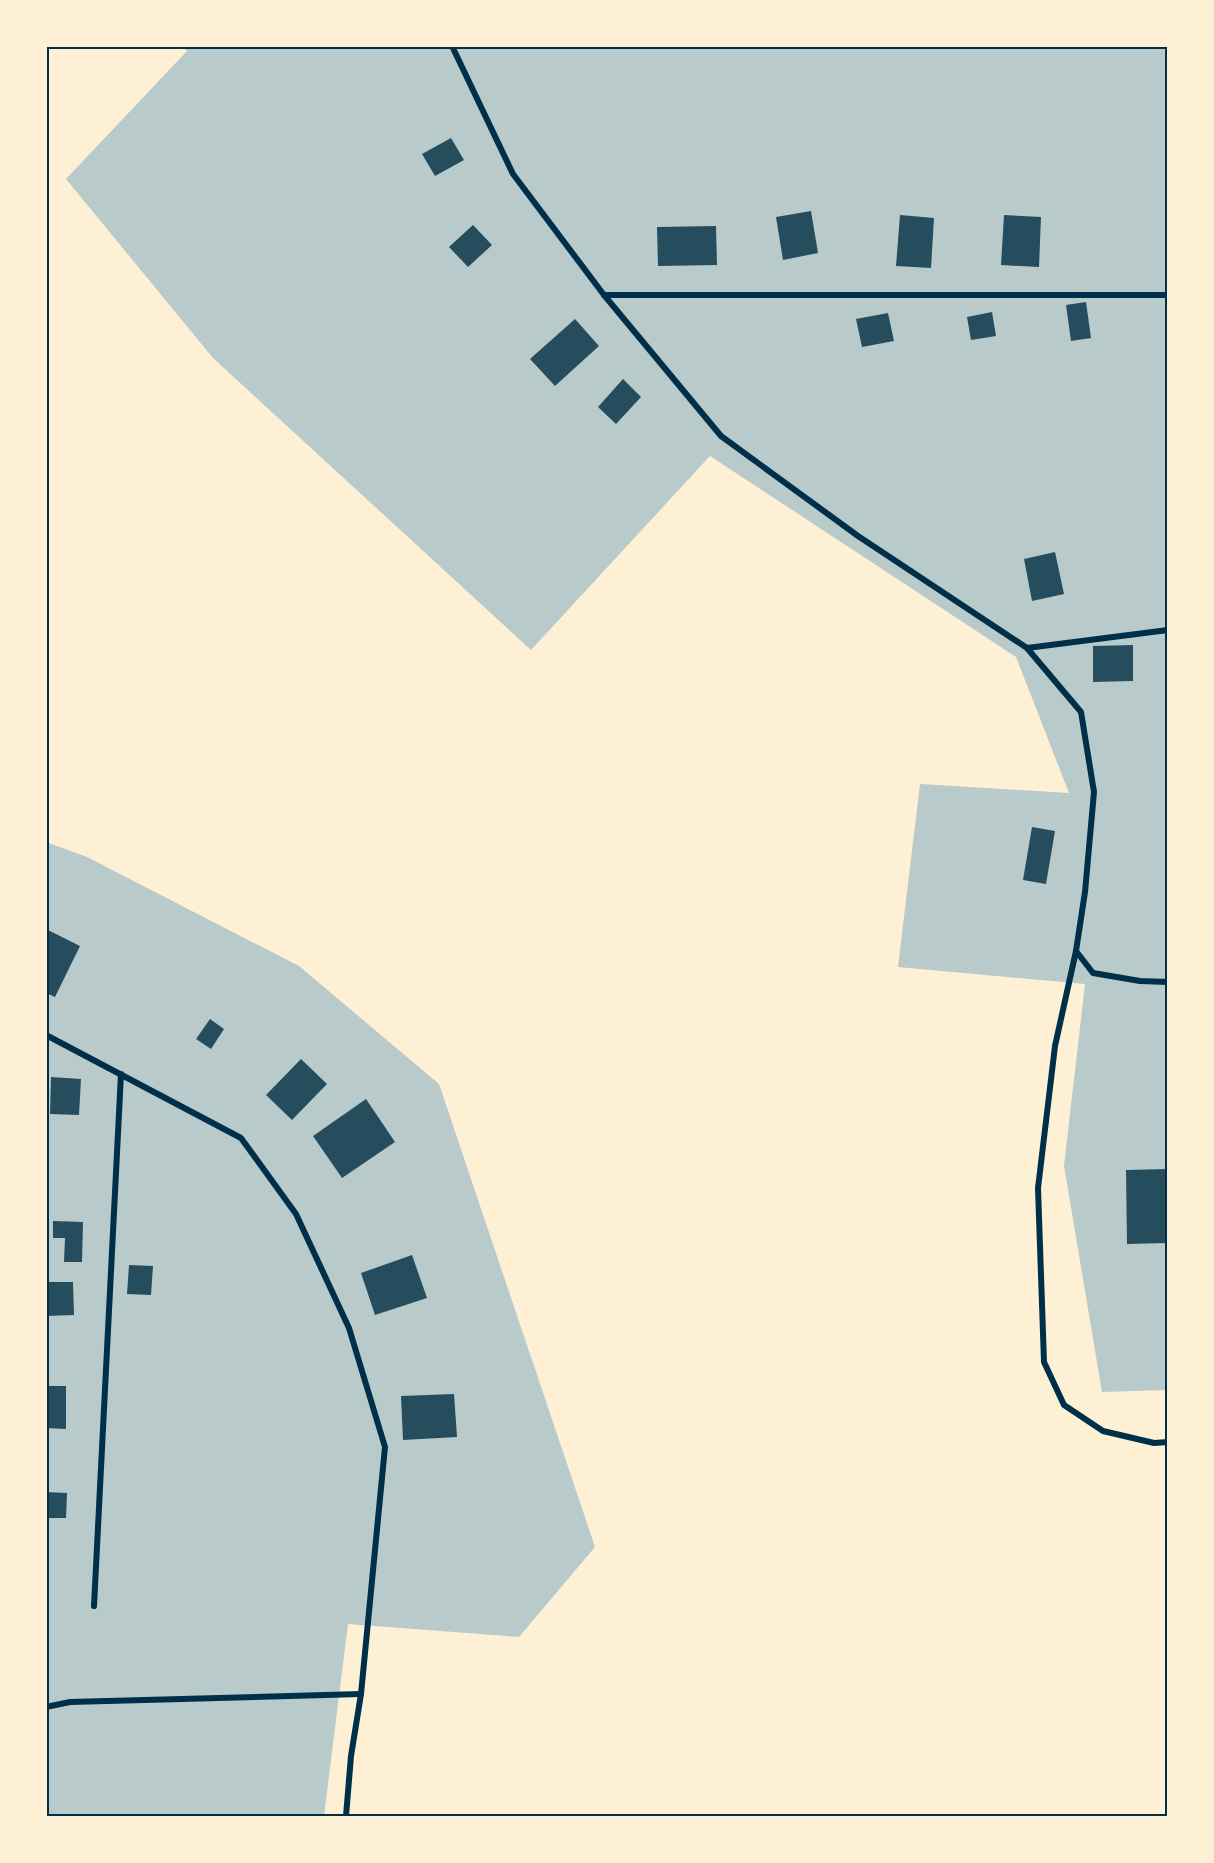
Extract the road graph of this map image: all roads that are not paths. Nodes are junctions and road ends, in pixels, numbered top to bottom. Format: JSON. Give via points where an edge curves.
{"nodes":[{"id":1,"x":452,"y":46,"type":"edge"},
{"id":2,"x":604,"y":295,"type":"junction"},
{"id":3,"x":1167,"y":295,"type":"edge"},
{"id":4,"x":1167,"y":630,"type":"edge"},
{"id":5,"x":1027,"y":648,"type":"junction"},
{"id":6,"x":1076,"y":951,"type":"junction"},
{"id":7,"x":1167,"y":982,"type":"edge"},
{"id":8,"x":46,"y":1035,"type":"edge"},
{"id":9,"x":121,"y":1074,"type":"junction"},
{"id":10,"x":1167,"y":1442,"type":"edge"},
{"id":11,"x":94,"y":1606,"type":"dead end"},
{"id":12,"x":361,"y":1694,"type":"junction"},
{"id":13,"x":46,"y":1707,"type":"edge"},
{"id":14,"x":346,"y":1816,"type":"edge"}],
"edges":[{"from":1,"to":2,"type":"street","via":[[513,174]]},
{"from":2,"to":3,"type":"street"},
{"from":2,"to":5,"type":"street","via":[[721,436],[858,536]]},
{"from":4,"to":5,"type":"street"},
{"from":5,"to":6,"type":"street","via":[[1081,712],[1094,792]]},
{"from":6,"to":7,"type":"street","via":[[1093,973]]},
{"from":6,"to":10,"type":"street","via":[[1055,1046],[1038,1188],[1044,1362],[1064,1406],[1093,1425],[1154,1443]]},
{"from":8,"to":9,"type":"street"},
{"from":9,"to":11,"type":"street"},
{"from":9,"to":12,"type":"street","via":[[241,1138],[296,1214],[349,1328],[385,1447]]},
{"from":12,"to":13,"type":"street","via":[[70,1702]]},
{"from":12,"to":14,"type":"street"}]}
